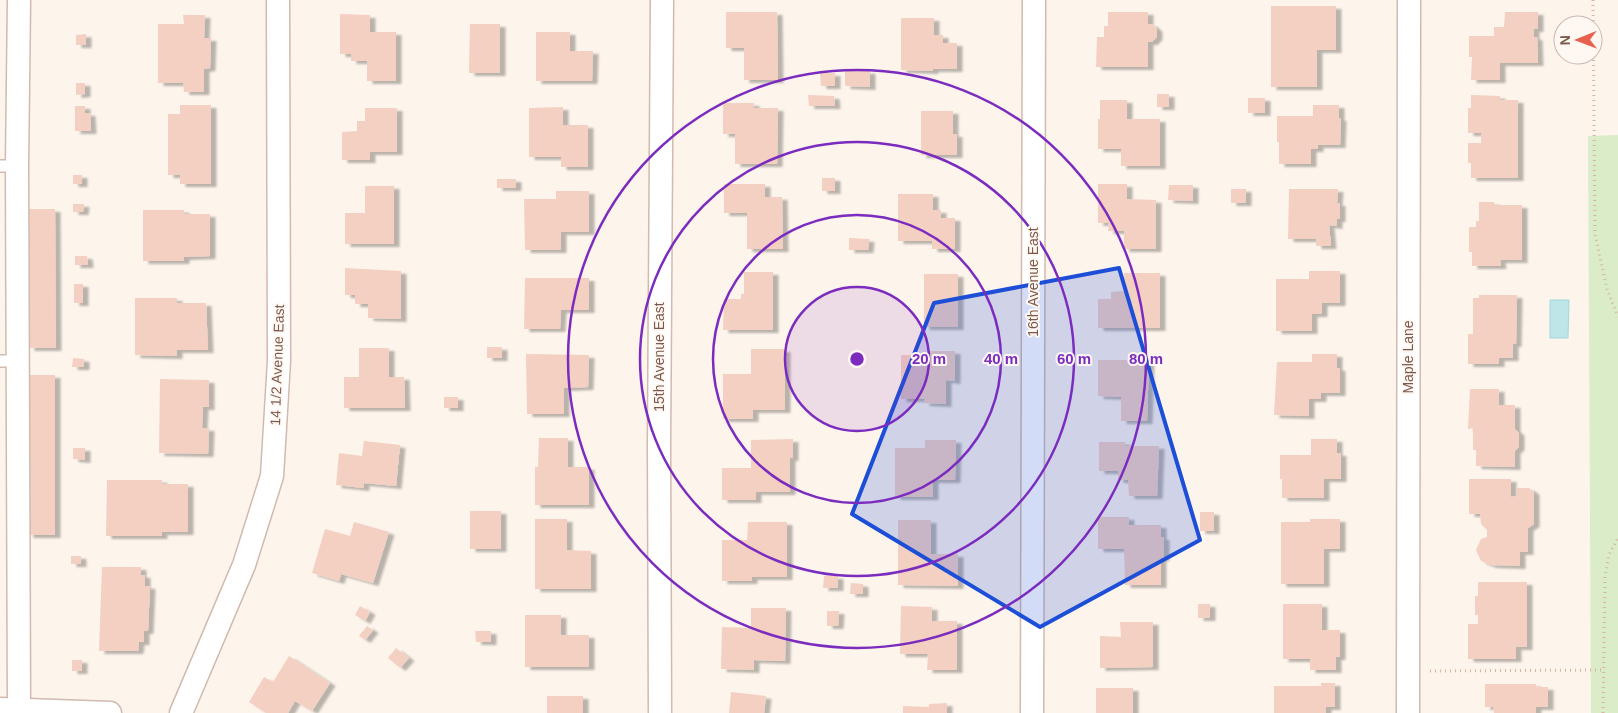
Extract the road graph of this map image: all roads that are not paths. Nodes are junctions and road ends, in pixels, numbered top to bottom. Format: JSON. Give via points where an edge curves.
{"nodes":[{"id":1,"x":19,"y":0,"type":"edge"},
{"id":2,"x":278,"y":0,"type":"edge"},
{"id":3,"x":662,"y":0,"type":"edge"},
{"id":4,"x":1034,"y":0,"type":"edge"},
{"id":5,"x":1410,"y":0,"type":"edge"},
{"id":6,"x":9,"y":166,"type":"edge"},
{"id":7,"x":9,"y":361,"type":"edge"},
{"id":8,"x":9,"y":709,"type":"edge"},
{"id":9,"x":110,"y":713,"type":"edge"},
{"id":10,"x":181,"y":713,"type":"edge"},
{"id":11,"x":660,"y":713,"type":"edge"},
{"id":12,"x":1032,"y":713,"type":"edge"},
{"id":13,"x":1408,"y":713,"type":"edge"}],
"edges":[{"from":1,"to":6,"type":"street"},
{"from":2,"to":10,"type":"street","name":"14 1/2 Avenue East","via":[[279,361],[272,476],[244,565]]},
{"from":3,"to":11,"type":"street","name":"15th Avenue East"},
{"from":4,"to":12,"type":"street","name":"16th Avenue East"},
{"from":5,"to":13,"type":"street","name":"Maple Lane"},
{"from":6,"to":7,"type":"street"},
{"from":7,"to":8,"type":"street"},
{"from":8,"to":9,"type":"street"}]}
